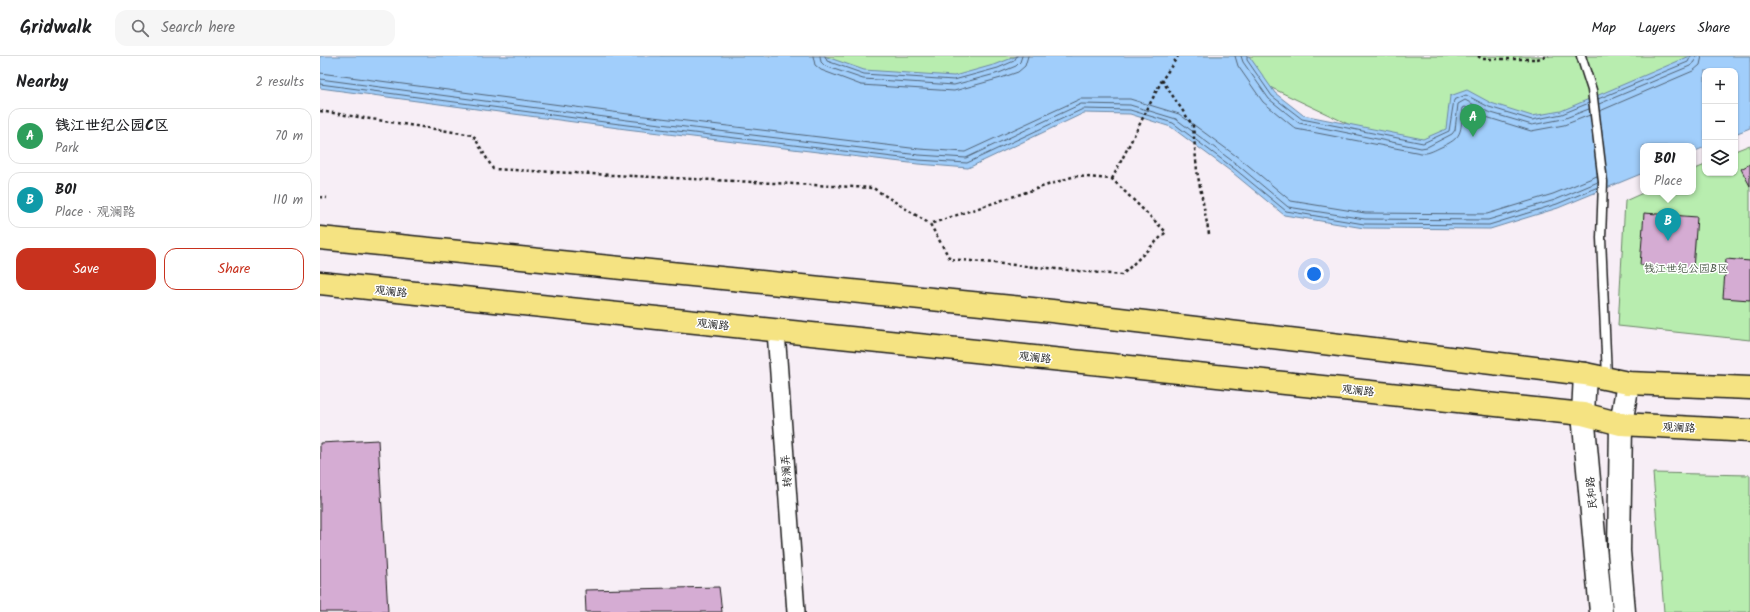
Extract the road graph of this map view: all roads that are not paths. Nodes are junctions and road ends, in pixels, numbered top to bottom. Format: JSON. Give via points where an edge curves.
{"nodes":[{"id":1,"x":1581,"y":56,"type":"edge"},
{"id":2,"x":320,"y":238,"type":"edge"},
{"id":3,"x":320,"y":283,"type":"edge"},
{"id":4,"x":776,"y":331,"type":"junction"},
{"id":5,"x":1585,"y":374,"type":"junction"},
{"id":6,"x":1617,"y":381,"type":"junction"},
{"id":7,"x":1750,"y":388,"type":"edge"},
{"id":8,"x":1583,"y":414,"type":"junction"},
{"id":9,"x":1621,"y":424,"type":"junction"},
{"id":10,"x":1750,"y":431,"type":"edge"},
{"id":11,"x":796,"y":612,"type":"edge"},
{"id":12,"x":1601,"y":612,"type":"edge"},
{"id":13,"x":1624,"y":612,"type":"edge"}],
"edges":[{"from":1,"to":6,"type":"lane","via":[[1592,90],[1603,182],[1601,238]]},
{"from":2,"to":5,"type":"main road","via":[[1052,311]]},
{"from":3,"to":4,"type":"main road","name":"观澜路"},
{"from":4,"to":8,"type":"main road","name":"观澜路"},
{"from":4,"to":11,"type":"street","name":"转澜弄"},
{"from":5,"to":6,"type":"main road"},
{"from":5,"to":8,"type":"main road","name":"民和路"},
{"from":6,"to":7,"type":"main road"},
{"from":6,"to":9,"type":"main road"},
{"from":8,"to":9,"type":"main road","name":"观澜路"},
{"from":8,"to":12,"type":"main road","name":"民和路"},
{"from":9,"to":10,"type":"main road","name":"观澜路"},
{"from":9,"to":13,"type":"main road","via":[[1619,551]]}]}
